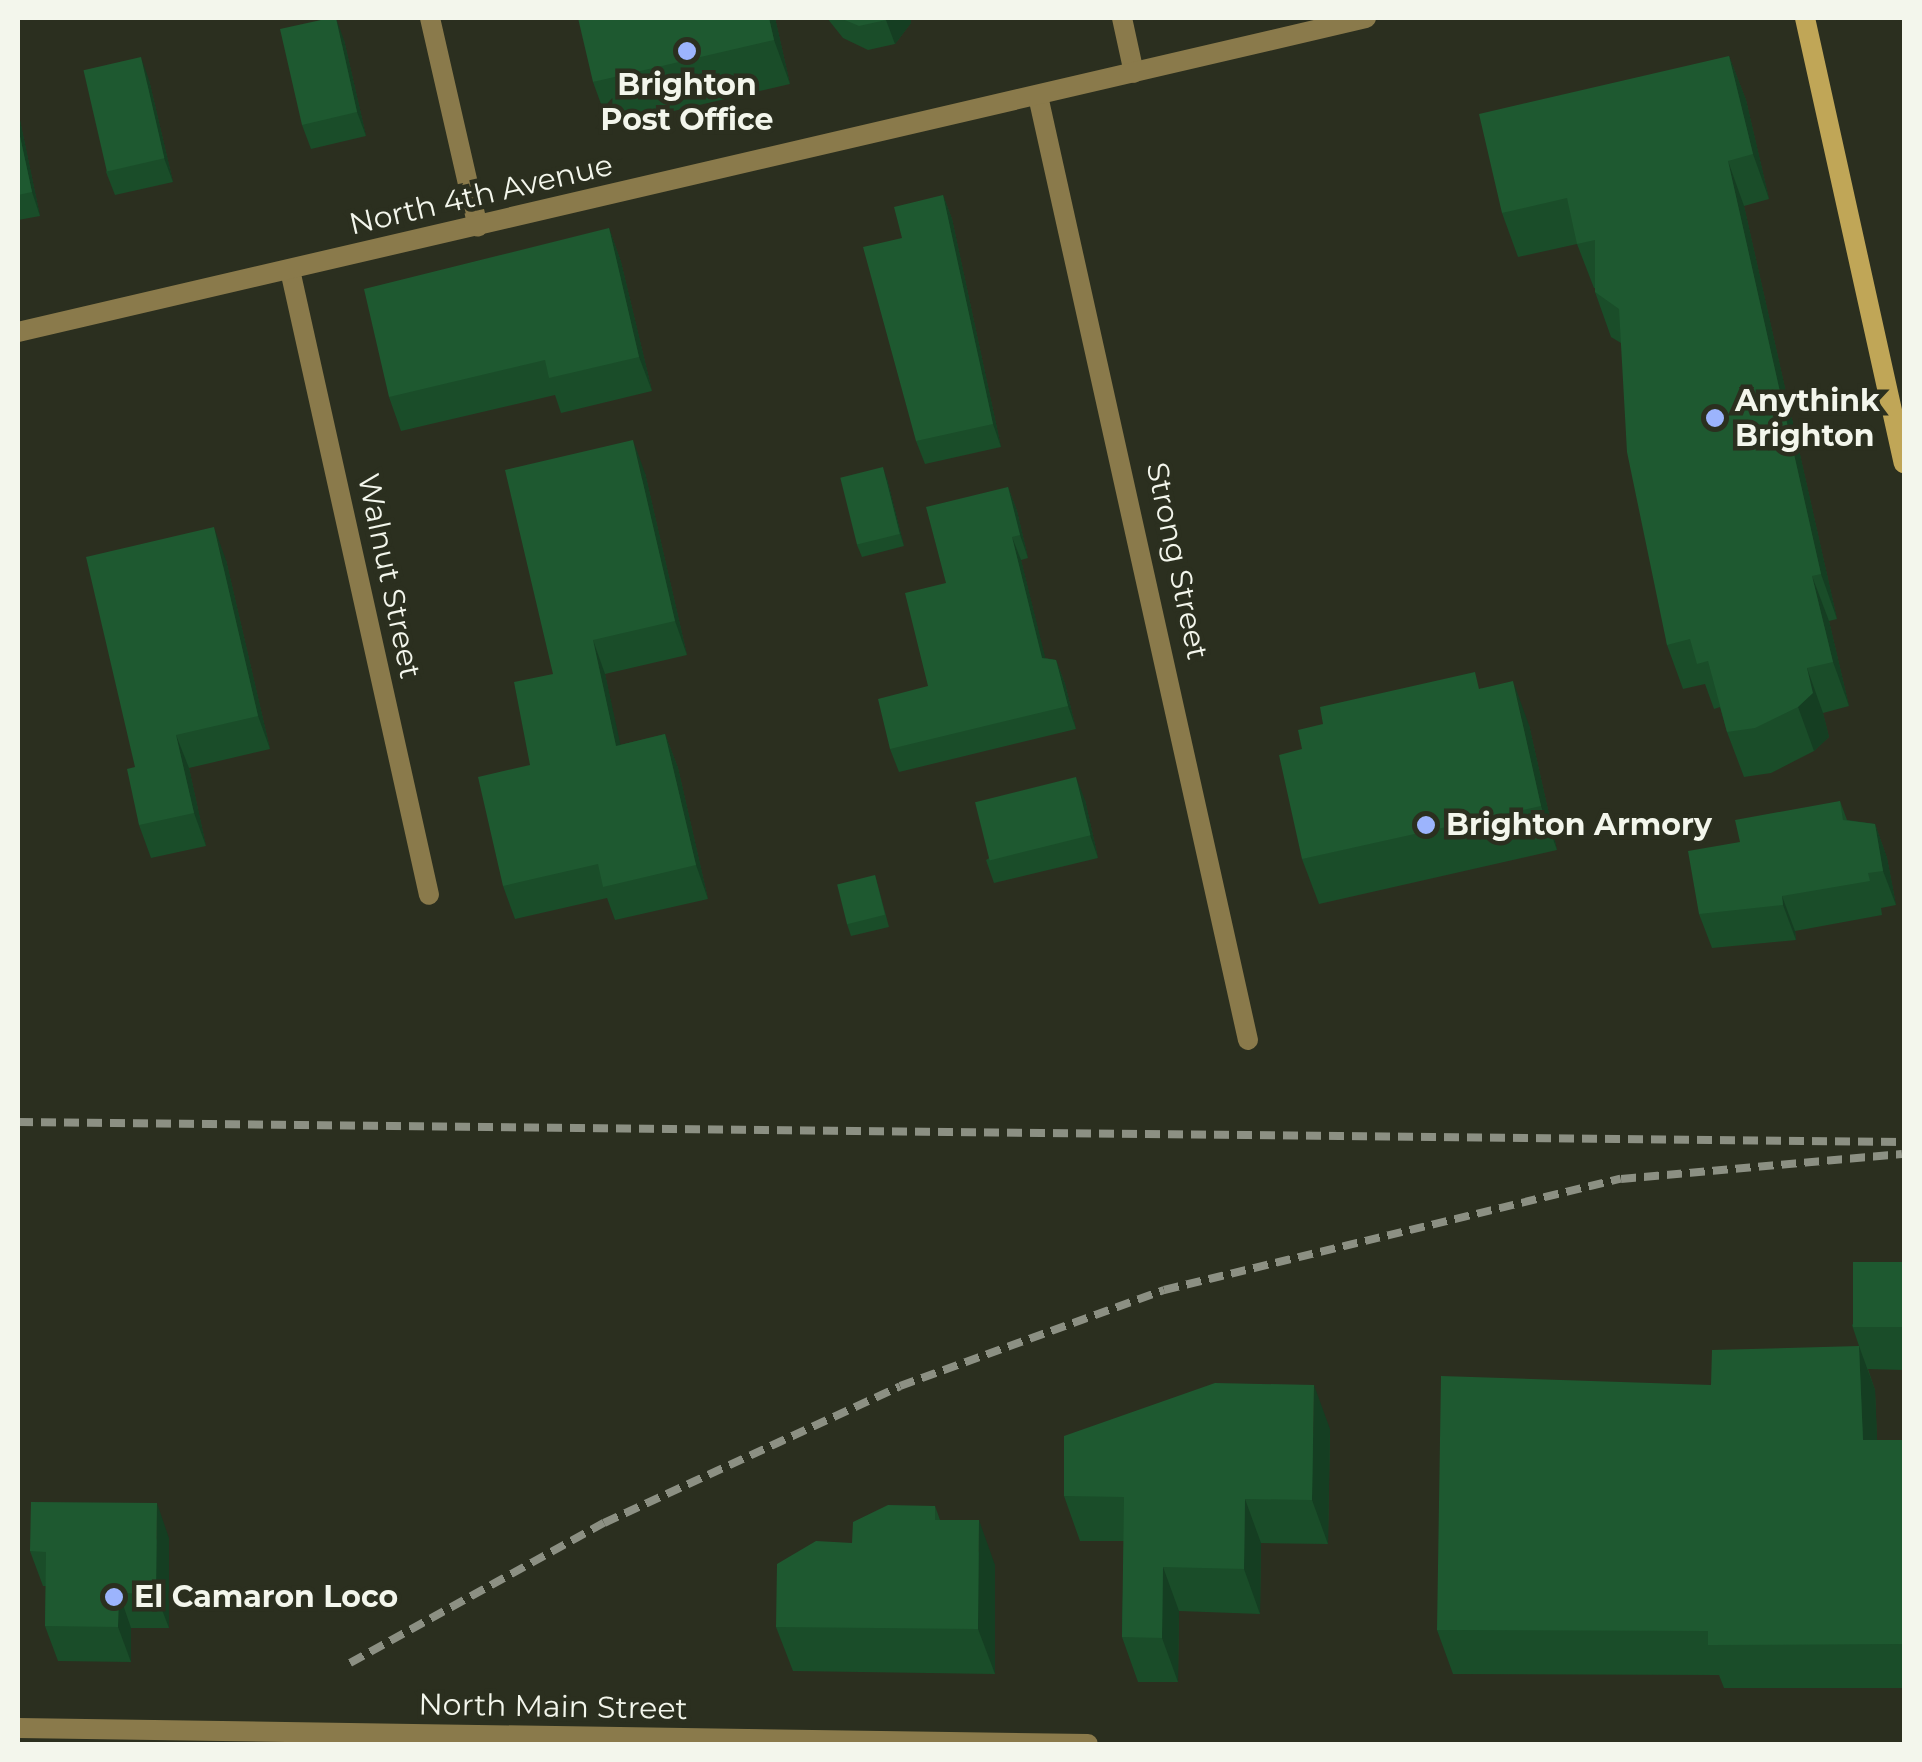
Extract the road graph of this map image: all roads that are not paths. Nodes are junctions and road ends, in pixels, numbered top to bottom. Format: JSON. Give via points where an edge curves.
{"nodes":[{"id":1,"x":430,"y":18,"type":"edge"},
{"id":2,"x":1122,"y":18,"type":"edge"},
{"id":3,"x":1366,"y":18,"type":"edge"},
{"id":4,"x":1805,"y":18,"type":"edge"},
{"id":5,"x":1134,"y":74,"type":"junction"},
{"id":6,"x":1038,"y":96,"type":"junction"},
{"id":7,"x":478,"y":227,"type":"junction"},
{"id":8,"x":290,"y":270,"type":"junction"},
{"id":9,"x":18,"y":332,"type":"edge"},
{"id":10,"x":1904,"y":463,"type":"edge"},
{"id":11,"x":429,"y":894,"type":"dead end"},
{"id":12,"x":1248,"y":1040,"type":"dead end"},
{"id":13,"x":18,"y":1728,"type":"edge"},
{"id":14,"x":153,"y":1738,"type":"edge"},
{"id":15,"x":1088,"y":1744,"type":"edge"}],
"edges":[{"from":1,"to":7,"type":"street"},
{"from":2,"to":5,"type":"street"},
{"from":3,"to":5,"type":"street","name":"North 4th Avenue"},
{"from":4,"to":10,"type":"main road"},
{"from":5,"to":6,"type":"street","name":"North 4th Avenue"},
{"from":6,"to":7,"type":"street","name":"North 4th Avenue"},
{"from":6,"to":12,"type":"street","name":"Strong Street"},
{"from":7,"to":8,"type":"street","name":"North 4th Avenue"},
{"from":8,"to":9,"type":"street","name":"North 4th Avenue"},
{"from":8,"to":11,"type":"street","name":"Walnut Street"},
{"from":13,"to":14,"type":"street","name":"North Main Street"},
{"from":14,"to":15,"type":"street","name":"North Main Street"}]}
